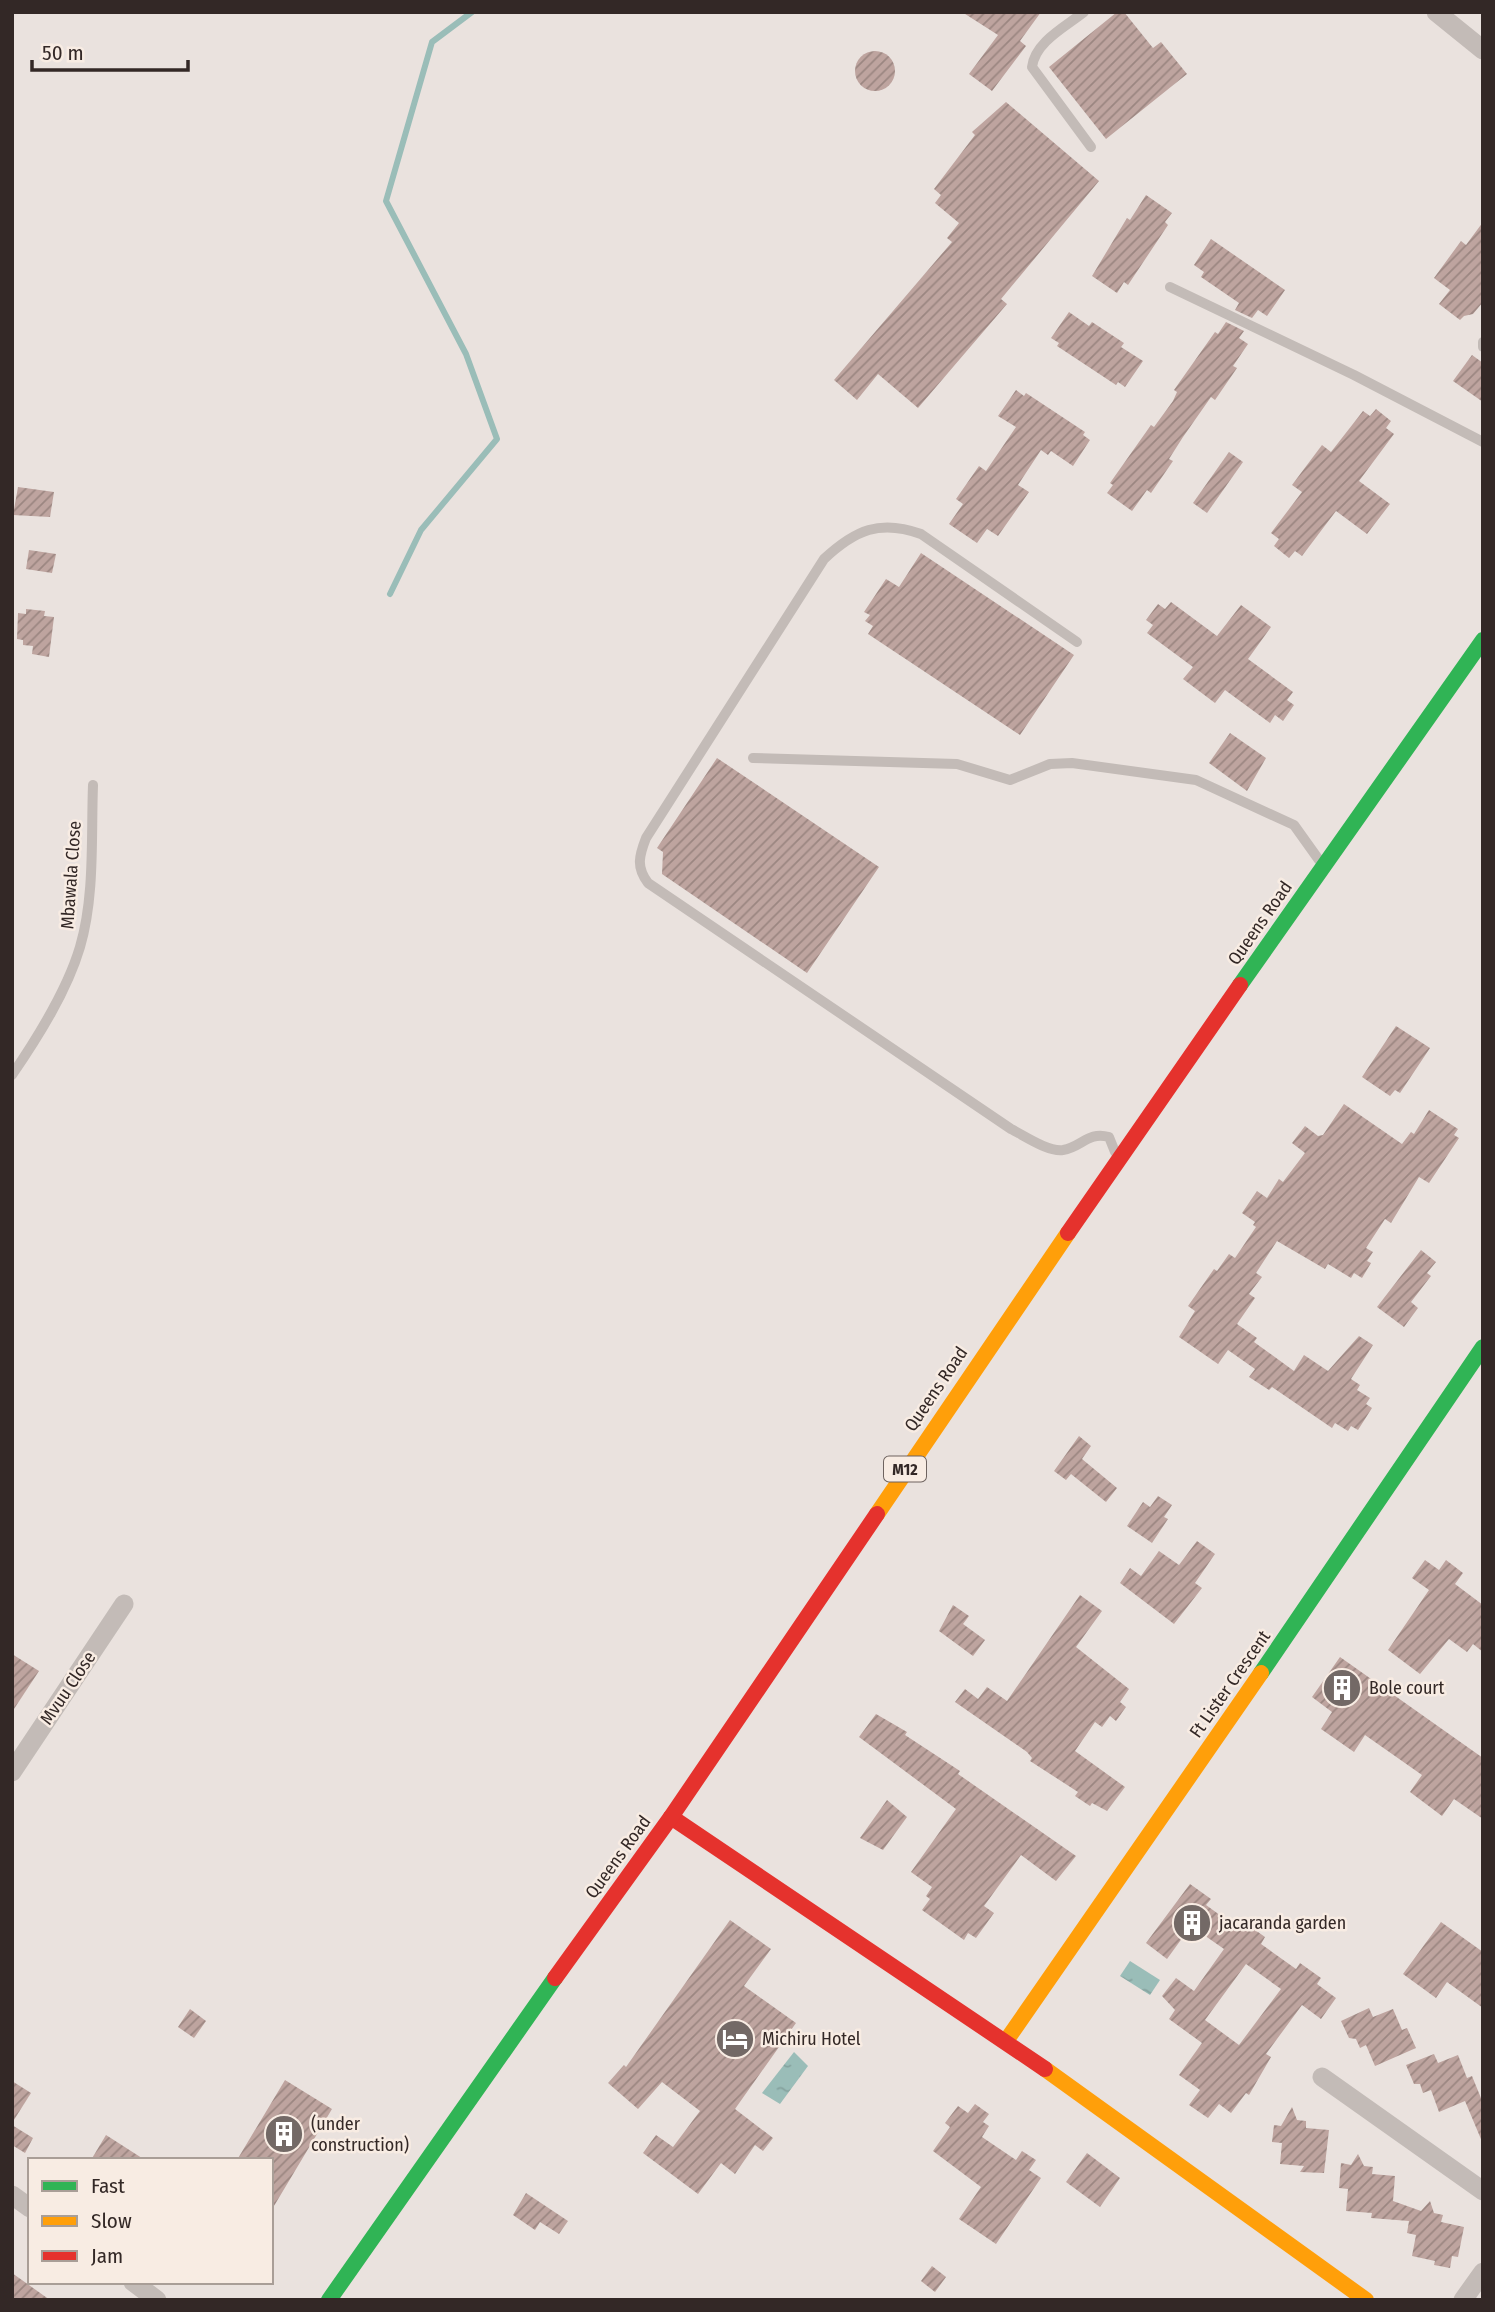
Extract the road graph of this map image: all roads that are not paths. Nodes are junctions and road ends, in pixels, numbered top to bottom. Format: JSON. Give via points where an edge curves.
{"nodes":[{"id":1,"x":1084,"y":12,"type":"edge"},
{"id":2,"x":1436,"y":12,"type":"edge"},
{"id":3,"x":1483,"y":50,"type":"edge"},
{"id":4,"x":1091,"y":147,"type":"dead end"},
{"id":5,"x":1170,"y":287,"type":"dead end"},
{"id":6,"x":1483,"y":442,"type":"edge"},
{"id":7,"x":1483,"y":640,"type":"edge"},
{"id":8,"x":1077,"y":642,"type":"dead end"},
{"id":9,"x":753,"y":758,"type":"dead end"},
{"id":10,"x":93,"y":785,"type":"dead end"},
{"id":11,"x":1324,"y":866,"type":"junction"},
{"id":12,"x":12,"y":1075,"type":"edge"},
{"id":13,"x":1118,"y":1159,"type":"junction"},
{"id":14,"x":1483,"y":1348,"type":"edge"},
{"id":15,"x":124,"y":1604,"type":"dead end"},
{"id":16,"x":12,"y":1772,"type":"edge"},
{"id":17,"x":671,"y":1817,"type":"junction"},
{"id":18,"x":1006,"y":2040,"type":"junction"},
{"id":19,"x":1322,"y":2077,"type":"dead end"},
{"id":20,"x":1483,"y":2191,"type":"edge"},
{"id":21,"x":12,"y":2195,"type":"edge"},
{"id":22,"x":28,"y":2207,"type":"edge"},
{"id":23,"x":1483,"y":2272,"type":"edge"},
{"id":24,"x":136,"y":2284,"type":"edge"},
{"id":25,"x":157,"y":2300,"type":"edge"},
{"id":26,"x":329,"y":2300,"type":"edge"},
{"id":27,"x":1366,"y":2300,"type":"edge"},
{"id":28,"x":1463,"y":2300,"type":"edge"}],
"edges":[{"from":1,"to":4,"type":"lane","via":[[1040,47],[1032,67]]},
{"from":2,"to":3,"type":"street"},
{"from":5,"to":6,"type":"lane"},
{"from":7,"to":11,"type":"main road","name":"Queens Road","number":"M12"},
{"from":8,"to":13,"type":"lane","via":[[920,534],[900,526],[860,533],[824,559],[646,838],[639,863],[648,883],[1000,1122],[1055,1150],[1065,1150],[1091,1135],[1109,1137]]},
{"from":9,"to":11,"type":"lane","via":[[957,764],[1010,780],[1050,764],[1072,763],[1196,780],[1294,825]]},
{"from":10,"to":12,"type":"lane","name":"Mbawala Close","via":[[87,914],[80,948],[37,1036]]},
{"from":11,"to":13,"type":"main road","name":"Queens Road","number":"M12"},
{"from":13,"to":17,"type":"main road","name":"Queens Road","number":"M12"},
{"from":14,"to":18,"type":"main road","name":"Ft Lister Crescent"},
{"from":15,"to":16,"type":"street","name":"Mvuu Close"},
{"from":17,"to":18,"type":"main road"},
{"from":17,"to":26,"type":"main road","name":"Queens Road","number":"M12"},
{"from":18,"to":27,"type":"main road"},
{"from":19,"to":20,"type":"street"},
{"from":21,"to":22,"type":"street"},
{"from":23,"to":28,"type":"street"},
{"from":24,"to":25,"type":"street"}]}
